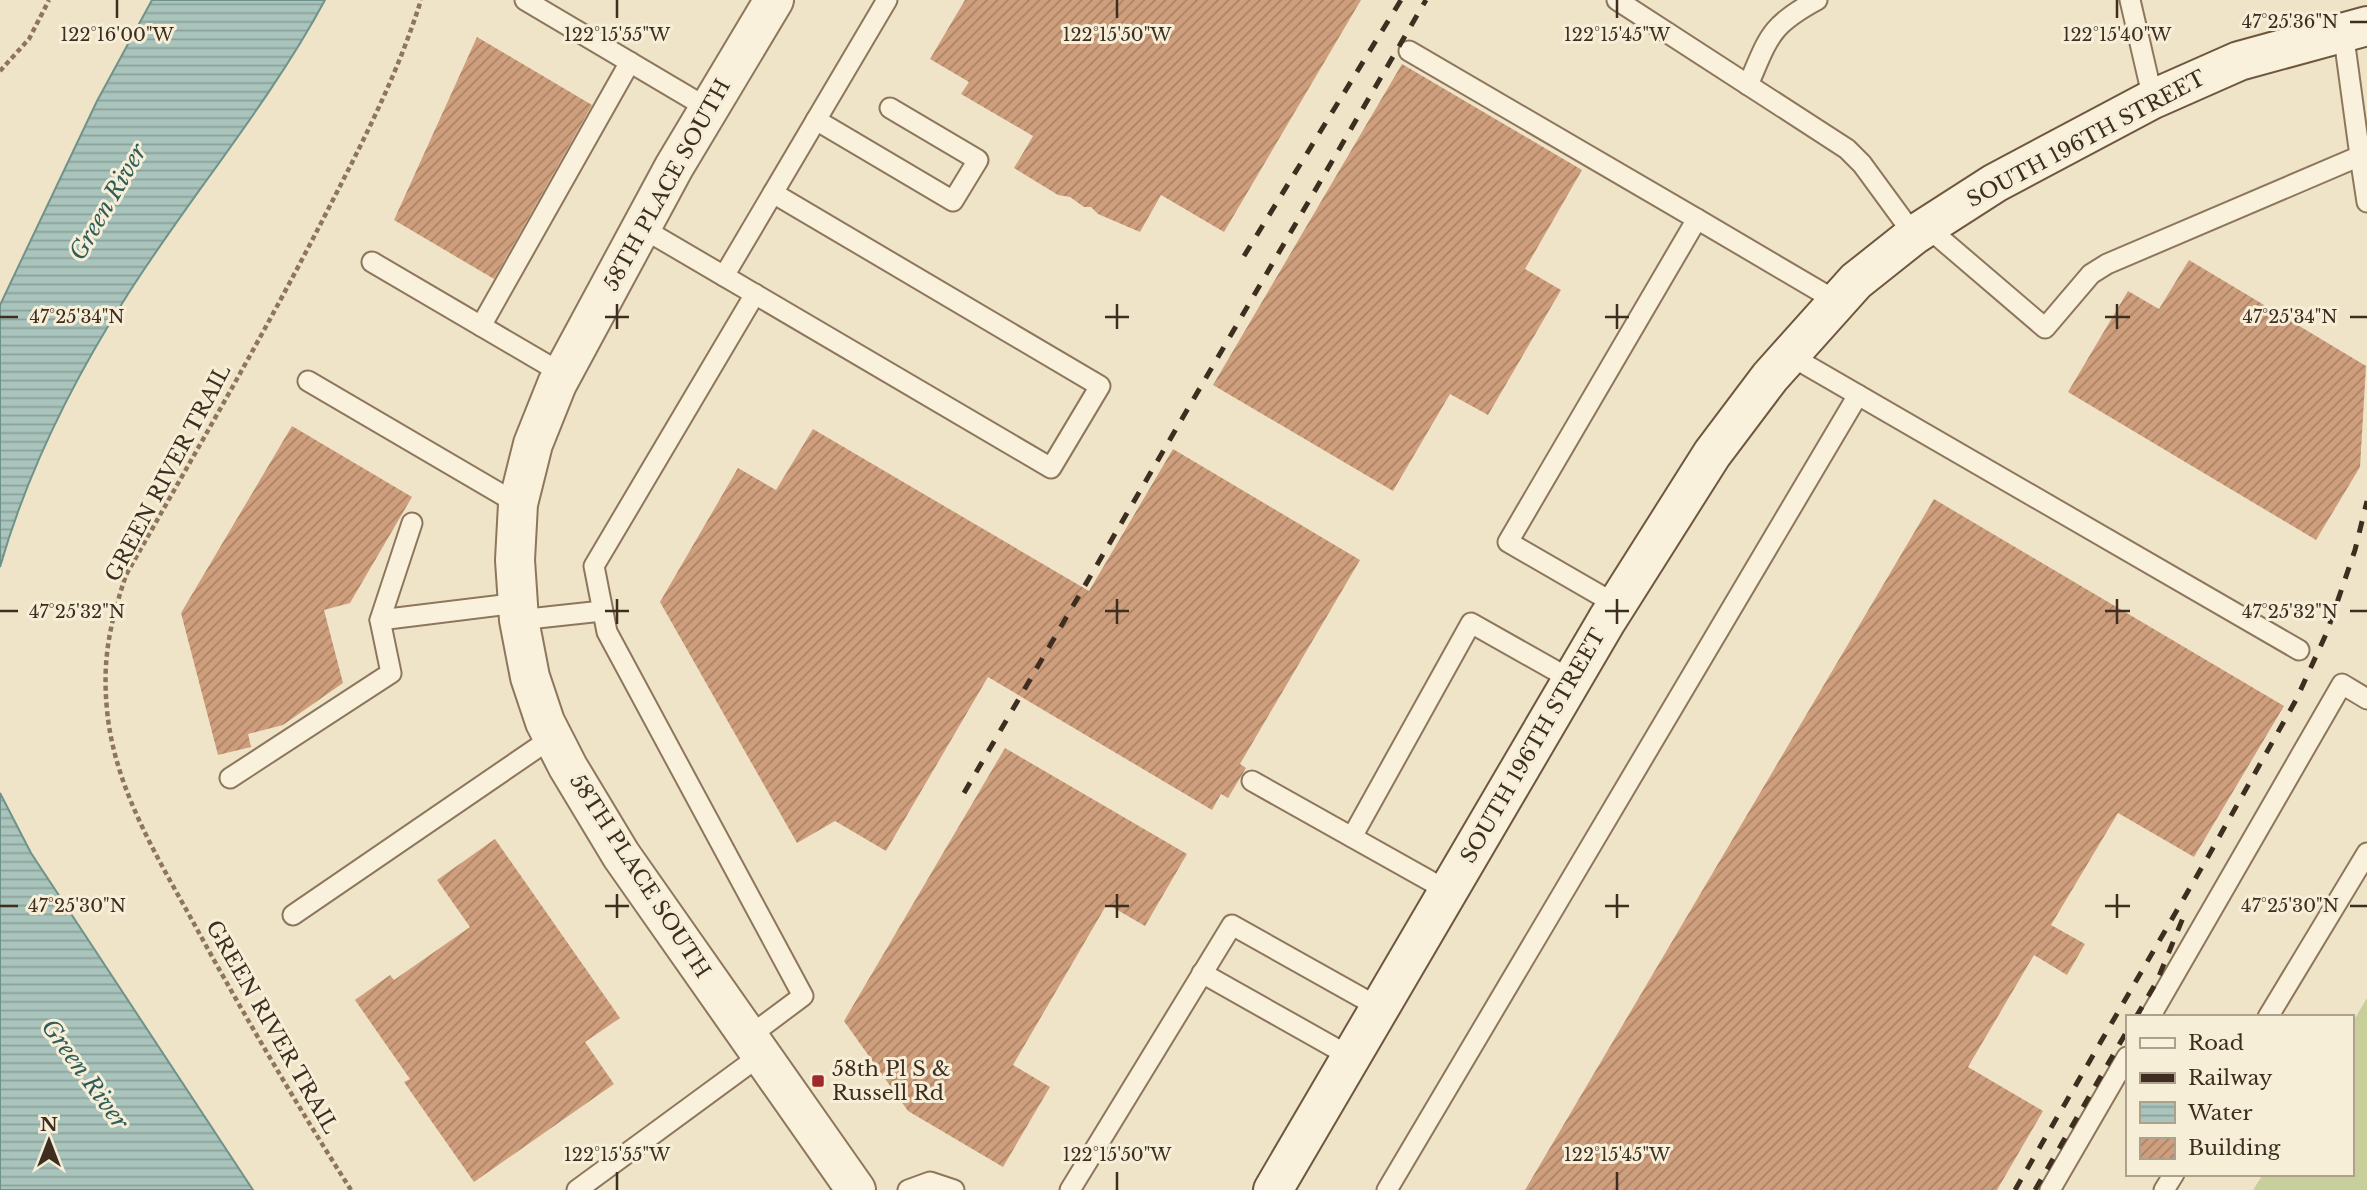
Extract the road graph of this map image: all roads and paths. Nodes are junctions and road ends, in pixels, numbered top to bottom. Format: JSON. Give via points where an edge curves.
{"nodes":[{"id":1,"x":49,"y":0,"type":"edge"},
{"id":2,"x":421,"y":0,"type":"edge"},
{"id":3,"x":525,"y":0,"type":"edge"},
{"id":4,"x":774,"y":0,"type":"edge"},
{"id":5,"x":887,"y":0,"type":"edge"},
{"id":6,"x":1617,"y":0,"type":"edge"},
{"id":7,"x":1817,"y":0,"type":"edge"},
{"id":8,"x":2130,"y":0,"type":"edge"},
{"id":9,"x":2355,"y":29,"type":"edge"},
{"id":10,"x":1409,"y":51,"type":"dead end"},
{"id":11,"x":631,"y":62,"type":"junction"},
{"id":12,"x":0,"y":71,"type":"edge"},
{"id":13,"x":1748,"y":85,"type":"junction"},
{"id":14,"x":2153,"y":99,"type":"junction"},
{"id":15,"x":890,"y":108,"type":"dead end"},
{"id":16,"x":709,"y":109,"type":"junction"},
{"id":17,"x":816,"y":120,"type":"junction"},
{"id":18,"x":2360,"y":156,"type":"junction"},
{"id":19,"x":773,"y":193,"type":"junction"},
{"id":20,"x":2367,"y":202,"type":"edge"},
{"id":21,"x":1697,"y":219,"type":"junction"},
{"id":22,"x":642,"y":228,"type":"junction"},
{"id":23,"x":1921,"y":231,"type":"junction"},
{"id":24,"x":372,"y":262,"type":"dead end"},
{"id":25,"x":724,"y":276,"type":"junction"},
{"id":26,"x":755,"y":294,"type":"junction"},
{"id":27,"x":1838,"y":302,"type":"junction"},
{"id":28,"x":481,"y":326,"type":"junction"},
{"id":29,"x":1789,"y":355,"type":"junction"},
{"id":30,"x":563,"y":374,"type":"junction"},
{"id":31,"x":308,"y":381,"type":"dead end"},
{"id":32,"x":1858,"y":395,"type":"junction"},
{"id":33,"x":519,"y":503,"type":"junction"},
{"id":34,"x":412,"y":523,"type":"dead end"},
{"id":35,"x":1616,"y":605,"type":"junction"},
{"id":36,"x":518,"y":611,"type":"junction"},
{"id":37,"x":602,"y":611,"type":"junction"},
{"id":38,"x":380,"y":620,"type":"junction"},
{"id":39,"x":2300,"y":650,"type":"dead end"},
{"id":40,"x":1572,"y":680,"type":"junction"},
{"id":41,"x":2367,"y":699,"type":"edge"},
{"id":42,"x":553,"y":737,"type":"junction"},
{"id":43,"x":230,"y":778,"type":"dead end"},
{"id":44,"x":1252,"y":782,"type":"dead end"},
{"id":45,"x":1352,"y":837,"type":"junction"},
{"id":46,"x":2367,"y":853,"type":"edge"},
{"id":47,"x":1448,"y":891,"type":"junction"},
{"id":48,"x":293,"y":915,"type":"dead end"},
{"id":49,"x":1202,"y":973,"type":"junction"},
{"id":50,"x":1380,"y":1008,"type":"junction"},
{"id":51,"x":2151,"y":1015,"type":"edge"},
{"id":52,"x":2269,"y":1015,"type":"edge"},
{"id":53,"x":755,"y":1046,"type":"junction"},
{"id":54,"x":1351,"y":1057,"type":"junction"},
{"id":55,"x":2126,"y":1058,"type":"edge"},
{"id":56,"x":351,"y":1190,"type":"edge"},
{"id":57,"x":577,"y":1190,"type":"edge"},
{"id":58,"x":856,"y":1190,"type":"edge"},
{"id":59,"x":908,"y":1190,"type":"edge"},
{"id":60,"x":954,"y":1190,"type":"edge"},
{"id":61,"x":1070,"y":1190,"type":"edge"},
{"id":62,"x":1273,"y":1190,"type":"edge"},
{"id":63,"x":1387,"y":1190,"type":"edge"},
{"id":64,"x":2050,"y":1190,"type":"edge"}],
"edges":[{"from":1,"to":12,"type":"path","via":[[29,39]]},
{"from":2,"to":56,"type":"path","name":"GREEN RIVER TRAIL","via":[[365,139],[285,293],[126,575],[112,617],[105,663],[107,713],[118,764],[137,817],[230,990]]},
{"from":3,"to":11,"type":"lane"},
{"from":4,"to":16,"type":"main road","name":"58TH PLACE SOUTH"},
{"from":5,"to":17,"type":"lane"},
{"from":6,"to":13,"type":"lane"},
{"from":7,"to":13,"type":"lane","via":[[1789,15],[1772,31]]},
{"from":8,"to":14,"type":"lane"},
{"from":9,"to":14,"type":"main road","name":"SOUTH 196TH STREET","via":[[2239,61]]},
{"from":9,"to":18,"type":"lane"},
{"from":10,"to":21,"type":"lane"},
{"from":11,"to":16,"type":"lane"},
{"from":11,"to":28,"type":"lane"},
{"from":13,"to":23,"type":"lane","via":[[1847,149]]},
{"from":14,"to":23,"type":"main road","name":"SOUTH 196TH STREET","via":[[1995,183]]},
{"from":15,"to":17,"type":"lane","via":[[978,160],[953,201]]},
{"from":16,"to":22,"type":"main road","name":"58TH PLACE SOUTH"},
{"from":17,"to":19,"type":"lane"},
{"from":18,"to":20,"type":"lane"},
{"from":18,"to":23,"type":"lane","via":[[2107,264],[2091,274],[2045,328]]},
{"from":19,"to":25,"type":"lane"},
{"from":19,"to":26,"type":"lane","via":[[1100,386],[1051,468]]},
{"from":21,"to":27,"type":"lane"},
{"from":21,"to":35,"type":"lane","via":[[1508,542]]},
{"from":22,"to":25,"type":"lane"},
{"from":22,"to":30,"type":"main road","name":"58TH PLACE SOUTH"},
{"from":23,"to":27,"type":"main road","name":"SOUTH 196TH STREET","via":[[1856,281]]},
{"from":24,"to":28,"type":"lane"},
{"from":25,"to":26,"type":"lane"},
{"from":26,"to":37,"type":"lane","via":[[594,566]]},
{"from":27,"to":29,"type":"main road","name":"SOUTH 196TH STREET"},
{"from":28,"to":30,"type":"lane"},
{"from":29,"to":32,"type":"lane"},
{"from":29,"to":35,"type":"main road","name":"SOUTH 196TH STREET","via":[[1712,454]]},
{"from":30,"to":33,"type":"main road","name":"58TH PLACE SOUTH","via":[[533,444]]},
{"from":31,"to":33,"type":"lane"},
{"from":32,"to":39,"type":"lane"},
{"from":32,"to":63,"type":"lane"},
{"from":33,"to":36,"type":"main road","name":"58TH PLACE SOUTH"},
{"from":34,"to":38,"type":"lane"},
{"from":35,"to":40,"type":"main road","name":"SOUTH 196TH STREET"},
{"from":36,"to":37,"type":"lane"},
{"from":36,"to":38,"type":"lane"},
{"from":36,"to":42,"type":"main road","name":"58TH PLACE SOUTH","via":[[530,677]]},
{"from":37,"to":53,"type":"lane","via":[[607,632],[803,996]]},
{"from":38,"to":43,"type":"lane","via":[[391,673]]},
{"from":40,"to":45,"type":"lane","via":[[1471,623]]},
{"from":40,"to":47,"type":"main road","name":"SOUTH 196TH STREET"},
{"from":41,"to":51,"type":"lane","via":[[2342,684]]},
{"from":42,"to":48,"type":"lane"},
{"from":42,"to":53,"type":"main road","name":"58TH PLACE SOUTH","via":[[621,855]]},
{"from":44,"to":45,"type":"lane"},
{"from":45,"to":47,"type":"lane"},
{"from":46,"to":52,"type":"lane"},
{"from":47,"to":50,"type":"main road","name":"SOUTH 196TH STREET"},
{"from":49,"to":50,"type":"lane","via":[[1232,925]]},
{"from":49,"to":54,"type":"lane"},
{"from":49,"to":61,"type":"lane"},
{"from":50,"to":54,"type":"main road","name":"SOUTH 196TH STREET"},
{"from":53,"to":57,"type":"lane"},
{"from":53,"to":58,"type":"main road","name":"58TH PLACE SOUTH"},
{"from":54,"to":62,"type":"main road","name":"SOUTH 196TH STREET"},
{"from":55,"to":64,"type":"lane"},
{"from":59,"to":60,"type":"lane","via":[[930,1182]]}]}
